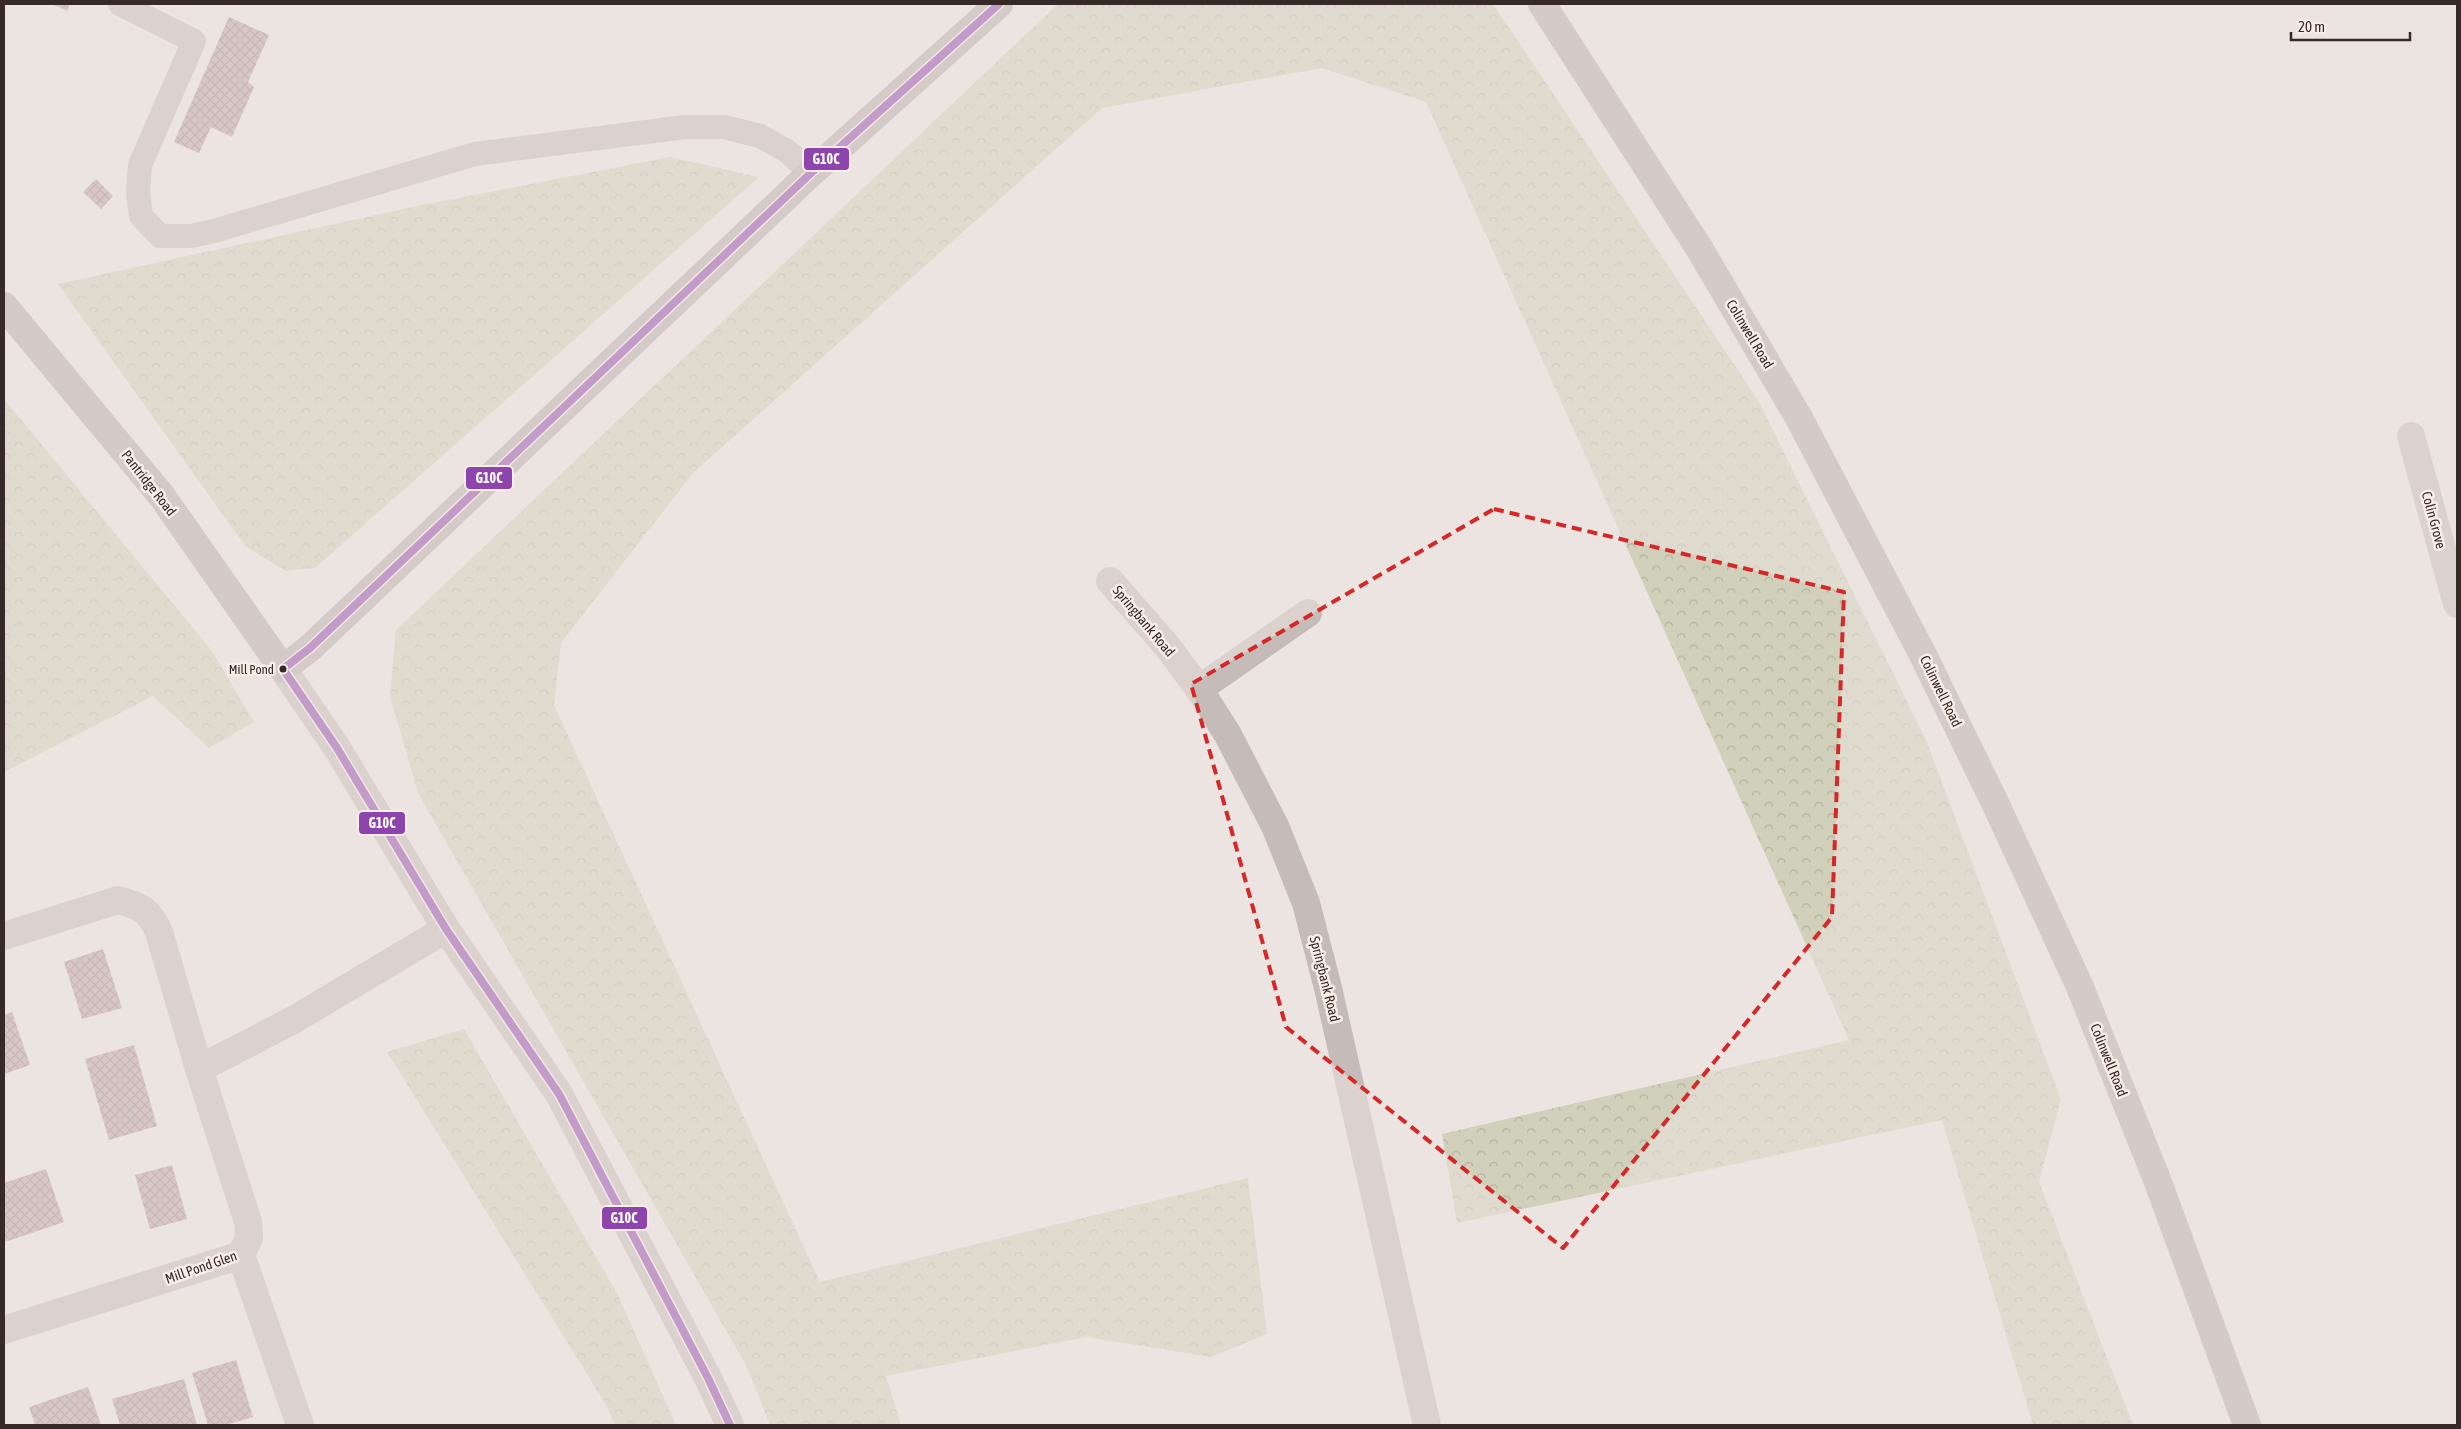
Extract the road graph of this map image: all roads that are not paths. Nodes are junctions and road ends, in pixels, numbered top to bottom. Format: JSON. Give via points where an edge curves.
{"nodes":[{"id":1,"x":120,"y":4,"type":"edge"},
{"id":2,"x":999,"y":4,"type":"edge"},
{"id":3,"x":1542,"y":4,"type":"edge"},
{"id":4,"x":811,"y":172,"type":"junction"},
{"id":5,"x":4,"y":306,"type":"edge"},
{"id":6,"x":2411,"y":436,"type":"dead end"},
{"id":7,"x":1110,"y":581,"type":"dead end"},
{"id":8,"x":2457,"y":604,"type":"edge"},
{"id":9,"x":1308,"y":613,"type":"dead end"},
{"id":10,"x":282,"y":669,"type":"junction"},
{"id":11,"x":1199,"y":690,"type":"junction"},
{"id":12,"x":446,"y":929,"type":"junction"},
{"id":13,"x":4,"y":936,"type":"edge"},
{"id":14,"x":199,"y":1068,"type":"junction"},
{"id":15,"x":241,"y":1255,"type":"junction"},
{"id":16,"x":4,"y":1330,"type":"edge"},
{"id":17,"x":300,"y":1425,"type":"edge"},
{"id":18,"x":730,"y":1425,"type":"edge"},
{"id":19,"x":1427,"y":1425,"type":"edge"},
{"id":20,"x":2247,"y":1425,"type":"edge"}],
"edges":[{"from":1,"to":4,"type":"lane","via":[[194,41],[140,164],[138,192],[141,216],[160,236],[190,236],[214,231],[476,154],[685,127],[724,127],[760,136],[787,151]]},
{"from":2,"to":4,"type":"street"},
{"from":3,"to":20,"type":"street","name":"Colinwell Road","via":[[1699,248],[1800,418],[1924,655],[2080,987],[2158,1182]]},
{"from":4,"to":10,"type":"street","via":[[310,648]]},
{"from":5,"to":10,"type":"street","name":"Pantridge Road","via":[[161,495]]},
{"from":6,"to":8,"type":"street","name":"Colin Grove"},
{"from":7,"to":11,"type":"street","name":"Springbank Road","via":[[1167,646]]},
{"from":9,"to":11,"type":"street"},
{"from":10,"to":12,"type":"street","via":[[337,748]]},
{"from":11,"to":19,"type":"street","name":"Springbank Road","via":[[1228,735],[1275,826],[1306,903]]},
{"from":12,"to":14,"type":"street","via":[[295,1020]]},
{"from":12,"to":18,"type":"street","via":[[559,1094]]},
{"from":13,"to":14,"type":"street","name":"Mill Pond Glen","via":[[118,900],[136,905],[152,915]]},
{"from":14,"to":15,"type":"street","name":"Mill Pond Glen","via":[[248,1222],[249,1238]]},
{"from":15,"to":16,"type":"street","name":"Mill Pond Glen"},
{"from":15,"to":17,"type":"street"}]}
